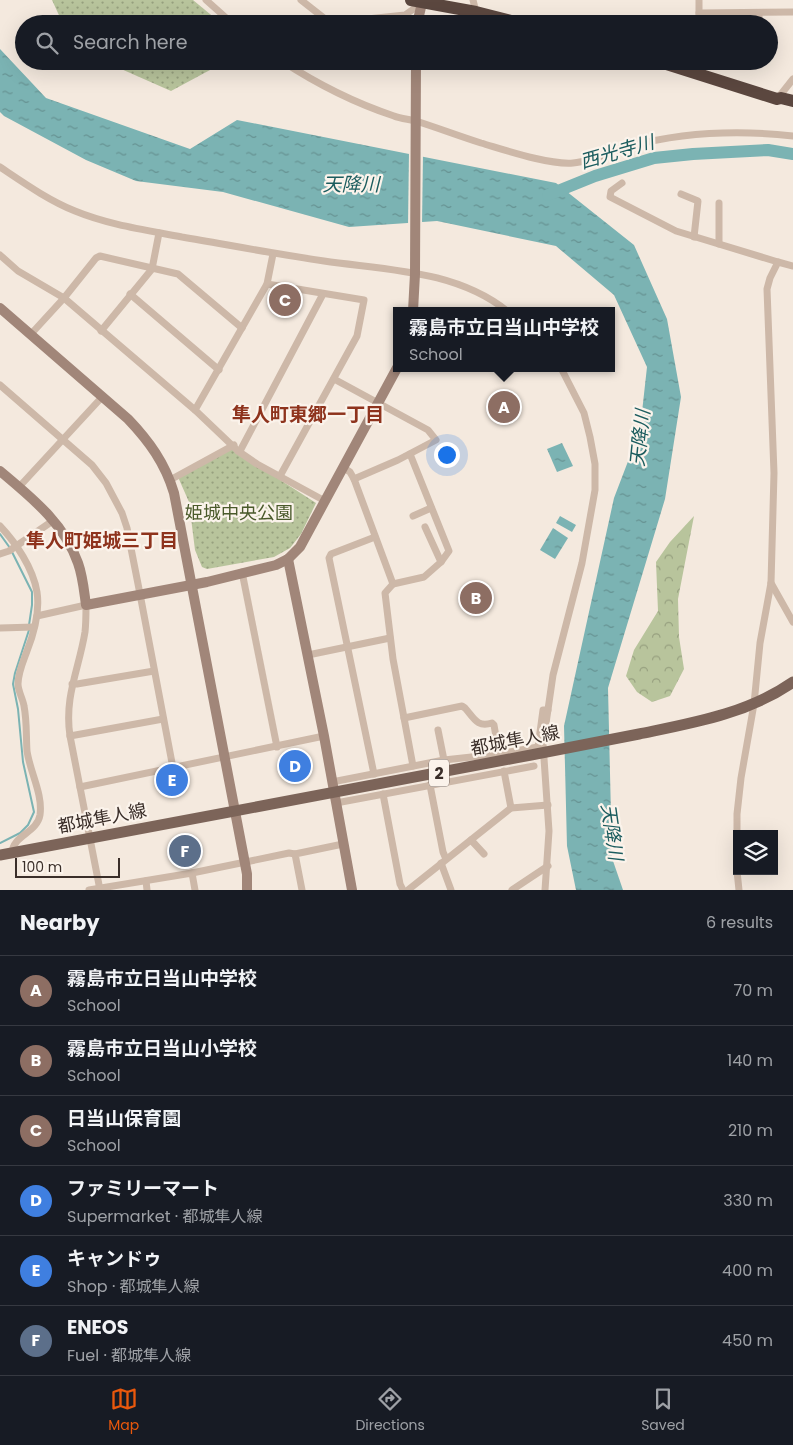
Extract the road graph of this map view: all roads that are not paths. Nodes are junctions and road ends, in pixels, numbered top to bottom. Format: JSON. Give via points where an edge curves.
{"nodes":[{"id":1,"x":206,"y":0,"type":"edge"},
{"id":2,"x":301,"y":0,"type":"edge"},
{"id":3,"x":699,"y":0,"type":"edge"},
{"id":4,"x":416,"y":2,"type":"edge"},
{"id":5,"x":474,"y":6,"type":"edge"},
{"id":6,"x":793,"y":12,"type":"edge"},
{"id":7,"x":699,"y":13,"type":"joint"},
{"id":8,"x":759,"y":13,"type":"joint"},
{"id":9,"x":223,"y":15,"type":"edge"},
{"id":10,"x":320,"y":15,"type":"edge"},
{"id":11,"x":405,"y":15,"type":"edge"},
{"id":12,"x":417,"y":15,"type":"edge"},
{"id":13,"x":498,"y":15,"type":"edge"},
{"id":14,"x":296,"y":70,"type":"edge"},
{"id":15,"x":416,"y":70,"type":"edge"},
{"id":16,"x":703,"y":70,"type":"edge"},
{"id":17,"x":793,"y":78,"type":"edge"},
{"id":18,"x":777,"y":99,"type":"junction"},
{"id":19,"x":793,"y":101,"type":"edge"},
{"id":20,"x":417,"y":125,"type":"junction"},
{"id":21,"x":793,"y":136,"type":"edge"},
{"id":22,"x":0,"y":167,"type":"edge"},
{"id":23,"x":622,"y":183,"type":"dead end"},
{"id":24,"x":681,"y":194,"type":"dead end"},
{"id":25,"x":720,"y":203,"type":"dead end"},
{"id":26,"x":159,"y":233,"type":"junction"},
{"id":27,"x":694,"y":237,"type":"junction"},
{"id":28,"x":719,"y":244,"type":"junction"},
{"id":29,"x":273,"y":254,"type":"junction"},
{"id":30,"x":0,"y":255,"type":"edge"},
{"id":31,"x":778,"y":262,"type":"junction"},
{"id":32,"x":793,"y":266,"type":"edge"},
{"id":33,"x":152,"y":269,"type":"junction"},
{"id":34,"x":415,"y":272,"type":"junction"},
{"id":35,"x":267,"y":284,"type":"junction"},
{"id":36,"x":130,"y":294,"type":"junction"},
{"id":37,"x":323,"y":294,"type":"junction"},
{"id":38,"x":64,"y":298,"type":"junction"},
{"id":39,"x":413,"y":307,"type":"edge"},
{"id":40,"x":502,"y":307,"type":"edge"},
{"id":41,"x":0,"y":308,"type":"edge"},
{"id":42,"x":242,"y":328,"type":"junction"},
{"id":43,"x":101,"y":331,"type":"junction"},
{"id":44,"x":31,"y":334,"type":"junction"},
{"id":45,"x":219,"y":370,"type":"junction"},
{"id":46,"x":395,"y":372,"type":"edge"},
{"id":47,"x":563,"y":372,"type":"edge"},
{"id":48,"x":334,"y":379,"type":"junction"},
{"id":49,"x":0,"y":385,"type":"edge"},
{"id":50,"x":103,"y":396,"type":"junction"},
{"id":51,"x":379,"y":403,"type":"junction"},
{"id":52,"x":195,"y":410,"type":"junction"},
{"id":53,"x":64,"y":440,"type":"junction"},
{"id":54,"x":236,"y":448,"type":"junction"},
{"id":55,"x":410,"y":454,"type":"junction"},
{"id":56,"x":344,"y":468,"type":"junction"},
{"id":57,"x":0,"y":471,"type":"edge"},
{"id":58,"x":280,"y":476,"type":"junction"},
{"id":59,"x":354,"y":479,"type":"junction"},
{"id":60,"x":170,"y":480,"type":"junction"},
{"id":61,"x":19,"y":487,"type":"junction"},
{"id":62,"x":325,"y":501,"type":"junction"},
{"id":63,"x":432,"y":508,"type":"junction"},
{"id":64,"x":413,"y":516,"type":"dead end"},
{"id":65,"x":54,"y":520,"type":"junction"},
{"id":66,"x":0,"y":526,"type":"edge"},
{"id":67,"x":425,"y":527,"type":"dead end"},
{"id":68,"x":375,"y":537,"type":"junction"},
{"id":69,"x":13,"y":548,"type":"junction"},
{"id":70,"x":0,"y":554,"type":"edge"},
{"id":71,"x":288,"y":559,"type":"junction"},
{"id":72,"x":441,"y":562,"type":"junction"},
{"id":73,"x":242,"y":572,"type":"junction"},
{"id":74,"x":771,"y":583,"type":"junction"},
{"id":75,"x":192,"y":584,"type":"junction"},
{"id":76,"x":393,"y":584,"type":"junction"},
{"id":77,"x":140,"y":594,"type":"junction"},
{"id":78,"x":86,"y":605,"type":"junction"},
{"id":79,"x":37,"y":616,"type":"junction"},
{"id":80,"x":793,"y":622,"type":"edge"},
{"id":81,"x":31,"y":627,"type":"junction"},
{"id":82,"x":0,"y":628,"type":"edge"},
{"id":83,"x":390,"y":638,"type":"junction"},
{"id":84,"x":347,"y":647,"type":"junction"},
{"id":85,"x":308,"y":655,"type":"junction"},
{"id":86,"x":154,"y":672,"type":"junction"},
{"id":87,"x":793,"y":682,"type":"edge"},
{"id":88,"x":72,"y":684,"type":"junction"},
{"id":89,"x":752,"y":705,"type":"junction"},
{"id":90,"x":548,"y":710,"type":"junction"},
{"id":91,"x":404,"y":718,"type":"junction"},
{"id":92,"x":163,"y":719,"type":"junction"},
{"id":93,"x":438,"y":730,"type":"dead end"},
{"id":94,"x":70,"y":736,"type":"junction"},
{"id":95,"x":324,"y":736,"type":"junction"},
{"id":96,"x":277,"y":746,"type":"junction"},
{"id":97,"x":546,"y":752,"type":"junction"},
{"id":98,"x":499,"y":754,"type":"junction"},
{"id":99,"x":225,"y":758,"type":"junction"},
{"id":100,"x":444,"y":760,"type":"junction"},
{"id":101,"x":413,"y":766,"type":"junction"},
{"id":102,"x":534,"y":766,"type":"dead end"},
{"id":103,"x":172,"y":768,"type":"junction"},
{"id":104,"x":504,"y":771,"type":"junction"},
{"id":105,"x":374,"y":774,"type":"junction"},
{"id":106,"x":430,"y":785,"type":"junction"},
{"id":107,"x":80,"y":787,"type":"junction"},
{"id":108,"x":334,"y":793,"type":"junction"},
{"id":109,"x":383,"y":794,"type":"junction"},
{"id":110,"x":548,"y":805,"type":"junction"},
{"id":111,"x":511,"y":808,"type":"junction"},
{"id":112,"x":235,"y":810,"type":"junction"},
{"id":113,"x":737,"y":830,"type":"edge"},
{"id":114,"x":90,"y":838,"type":"junction"},
{"id":115,"x":472,"y":840,"type":"junction"},
{"id":116,"x":343,"y":844,"type":"junction"},
{"id":117,"x":12,"y":853,"type":"junction"},
{"id":118,"x":295,"y":854,"type":"junction"},
{"id":119,"x":484,"y":854,"type":"dead end"},
{"id":120,"x":0,"y":855,"type":"edge"},
{"id":121,"x":443,"y":861,"type":"junction"},
{"id":122,"x":245,"y":862,"type":"junction"},
{"id":123,"x":548,"y":866,"type":"junction"},
{"id":124,"x":192,"y":872,"type":"junction"},
{"id":125,"x":737,"y":875,"type":"edge"},
{"id":126,"x":146,"y":881,"type":"junction"},
{"id":127,"x":99,"y":889,"type":"edge"},
{"id":128,"x":89,"y":890,"type":"edge"},
{"id":129,"x":147,"y":890,"type":"edge"},
{"id":130,"x":195,"y":890,"type":"edge"},
{"id":131,"x":247,"y":890,"type":"edge"},
{"id":132,"x":302,"y":890,"type":"edge"},
{"id":133,"x":352,"y":890,"type":"edge"},
{"id":134,"x":403,"y":890,"type":"edge"},
{"id":135,"x":408,"y":890,"type":"edge"},
{"id":136,"x":451,"y":890,"type":"edge"},
{"id":137,"x":512,"y":890,"type":"edge"},
{"id":138,"x":546,"y":890,"type":"edge"},
{"id":139,"x":739,"y":890,"type":"edge"}],
"edges":[{"from":1,"to":9,"type":"street"},
{"from":2,"to":10,"type":"street"},
{"from":3,"to":7,"type":"street"},
{"from":4,"to":5,"type":"highway"},
{"from":4,"to":11,"type":"street"},
{"from":4,"to":12,"type":"street"},
{"from":5,"to":13,"type":"highway"},
{"from":6,"to":8,"type":"street"},
{"from":7,"to":8,"type":"street"},
{"from":14,"to":20,"type":"street","via":[[333,91]]},
{"from":15,"to":20,"type":"street"},
{"from":16,"to":18,"type":"highway"},
{"from":17,"to":18,"type":"street"},
{"from":18,"to":19,"type":"highway"},
{"from":20,"to":21,"type":"street","via":[[510,152],[572,163],[632,146],[703,134]]},
{"from":20,"to":34,"type":"street"},
{"from":22,"to":26,"type":"street","via":[[77,212]]},
{"from":23,"to":27,"type":"street","via":[[610,197]]},
{"from":24,"to":27,"type":"street","via":[[698,201]]},
{"from":25,"to":28,"type":"street"},
{"from":26,"to":29,"type":"street"},
{"from":26,"to":33,"type":"street"},
{"from":27,"to":28,"type":"street"},
{"from":28,"to":31,"type":"street"},
{"from":29,"to":34,"type":"street"},
{"from":29,"to":35,"type":"street"},
{"from":30,"to":38,"type":"street","via":[[18,271]]},
{"from":31,"to":32,"type":"street"},
{"from":31,"to":74,"type":"street","via":[[767,289],[774,473]]},
{"from":33,"to":36,"type":"street"},
{"from":33,"to":38,"type":"street","via":[[100,256]]},
{"from":33,"to":42,"type":"street","via":[[178,274]]},
{"from":34,"to":39,"type":"street"},
{"from":34,"to":40,"type":"street","via":[[472,289]]},
{"from":35,"to":37,"type":"street"},
{"from":35,"to":42,"type":"street"},
{"from":36,"to":43,"type":"street"},
{"from":36,"to":45,"type":"street"},
{"from":37,"to":48,"type":"street","via":[[364,300],[357,336]]},
{"from":37,"to":54,"type":"street","via":[[240,451]]},
{"from":38,"to":43,"type":"street"},
{"from":38,"to":44,"type":"street"},
{"from":41,"to":44,"type":"street"},
{"from":42,"to":45,"type":"street"},
{"from":43,"to":52,"type":"street"},
{"from":44,"to":50,"type":"street"},
{"from":45,"to":52,"type":"street"},
{"from":46,"to":51,"type":"street"},
{"from":47,"to":90,"type":"street","via":[[586,421],[595,464],[595,490]]},
{"from":48,"to":51,"type":"street"},
{"from":48,"to":58,"type":"street"},
{"from":49,"to":53,"type":"street"},
{"from":50,"to":53,"type":"street"},
{"from":50,"to":60,"type":"street","via":[[146,438],[157,452]]},
{"from":51,"to":55,"type":"street","via":[[434,436],[436,440]]},
{"from":51,"to":56,"type":"street"},
{"from":52,"to":54,"type":"street"},
{"from":53,"to":61,"type":"street"},
{"from":53,"to":77,"type":"street","via":[[92,465],[114,495],[127,528]]},
{"from":54,"to":58,"type":"street"},
{"from":54,"to":60,"type":"street"},
{"from":55,"to":59,"type":"street"},
{"from":55,"to":63,"type":"street"},
{"from":56,"to":59,"type":"street"},
{"from":56,"to":62,"type":"street"},
{"from":57,"to":61,"type":"street"},
{"from":58,"to":62,"type":"street"},
{"from":59,"to":68,"type":"street"},
{"from":60,"to":75,"type":"street"},
{"from":61,"to":65,"type":"street"},
{"from":62,"to":71,"type":"street","via":[[300,547]]},
{"from":63,"to":64,"type":"street"},
{"from":63,"to":72,"type":"street","via":[[449,551]]},
{"from":65,"to":69,"type":"street"},
{"from":65,"to":78,"type":"street","via":[[74,552]]},
{"from":66,"to":69,"type":"street"},
{"from":67,"to":72,"type":"street"},
{"from":68,"to":76,"type":"street"},
{"from":68,"to":84,"type":"street","via":[[331,554],[329,558]]},
{"from":69,"to":70,"type":"street"},
{"from":69,"to":79,"type":"street","via":[[30,573],[36,590]]},
{"from":71,"to":73,"type":"street","via":[[276,565]]},
{"from":71,"to":85,"type":"street"},
{"from":72,"to":76,"type":"street","via":[[424,576]]},
{"from":73,"to":75,"type":"street"},
{"from":73,"to":96,"type":"street"},
{"from":74,"to":80,"type":"street"},
{"from":74,"to":89,"type":"street"},
{"from":75,"to":77,"type":"street"},
{"from":75,"to":99,"type":"street"},
{"from":76,"to":83,"type":"street","via":[[385,593]]},
{"from":77,"to":78,"type":"street"},
{"from":77,"to":86,"type":"street"},
{"from":78,"to":79,"type":"street"},
{"from":78,"to":88,"type":"street","via":[[85,632]]},
{"from":79,"to":81,"type":"street"},
{"from":81,"to":82,"type":"street"},
{"from":81,"to":117,"type":"street","via":[[18,685],[40,817],[36,825],[15,843]]},
{"from":83,"to":84,"type":"street"},
{"from":83,"to":91,"type":"street"},
{"from":84,"to":85,"type":"street"},
{"from":84,"to":105,"type":"street"},
{"from":85,"to":95,"type":"street"},
{"from":86,"to":88,"type":"street"},
{"from":86,"to":92,"type":"street"},
{"from":87,"to":89,"type":"main road","name":"都城隼人線","number":"2"},
{"from":88,"to":94,"type":"street","via":[[68,714]]},
{"from":89,"to":97,"type":"main road","name":"都城隼人線","number":"2","via":[[689,724]]},
{"from":89,"to":113,"type":"street"},
{"from":90,"to":97,"type":"street"},
{"from":90,"to":98,"type":"street","via":[[542,710],[538,747]]},
{"from":91,"to":98,"type":"street","via":[[462,706],[479,724],[494,725]]},
{"from":91,"to":101,"type":"street"},
{"from":92,"to":94,"type":"street"},
{"from":92,"to":103,"type":"street"},
{"from":93,"to":100,"type":"street"},
{"from":94,"to":107,"type":"street"},
{"from":95,"to":96,"type":"street"},
{"from":95,"to":108,"type":"street"},
{"from":96,"to":99,"type":"street"},
{"from":97,"to":108,"type":"main road","name":"都城隼人線","number":"2"},
{"from":97,"to":110,"type":"street"},
{"from":98,"to":100,"type":"street"},
{"from":99,"to":103,"type":"street"},
{"from":99,"to":112,"type":"street"},
{"from":100,"to":101,"type":"street"},
{"from":101,"to":105,"type":"street"},
{"from":102,"to":104,"type":"street"},
{"from":103,"to":107,"type":"street"},
{"from":104,"to":106,"type":"street"},
{"from":104,"to":111,"type":"street"},
{"from":105,"to":108,"type":"street"},
{"from":106,"to":109,"type":"street"},
{"from":106,"to":121,"type":"street"},
{"from":107,"to":114,"type":"street"},
{"from":108,"to":109,"type":"street"},
{"from":108,"to":112,"type":"main road","name":"都城隼人線","number":"2"},
{"from":108,"to":116,"type":"street"},
{"from":109,"to":134,"type":"street"},
{"from":110,"to":111,"type":"street"},
{"from":110,"to":123,"type":"street"},
{"from":111,"to":115,"type":"street"},
{"from":112,"to":114,"type":"main road","name":"都城隼人線","number":"2"},
{"from":112,"to":122,"type":"street"},
{"from":114,"to":117,"type":"main road","name":"都城隼人線","number":"2"},
{"from":114,"to":127,"type":"street"},
{"from":115,"to":119,"type":"street"},
{"from":115,"to":121,"type":"street"},
{"from":116,"to":118,"type":"street"},
{"from":116,"to":133,"type":"street"},
{"from":117,"to":120,"type":"main road","name":"都城隼人線","number":"2"},
{"from":118,"to":122,"type":"street"},
{"from":118,"to":132,"type":"street"},
{"from":121,"to":135,"type":"street"},
{"from":121,"to":136,"type":"street"},
{"from":122,"to":124,"type":"street"},
{"from":122,"to":131,"type":"street"},
{"from":123,"to":137,"type":"street"},
{"from":123,"to":138,"type":"street"},
{"from":124,"to":126,"type":"street"},
{"from":124,"to":130,"type":"street"},
{"from":125,"to":139,"type":"street"},
{"from":126,"to":127,"type":"street"},
{"from":126,"to":129,"type":"street"},
{"from":127,"to":128,"type":"street"}]}
